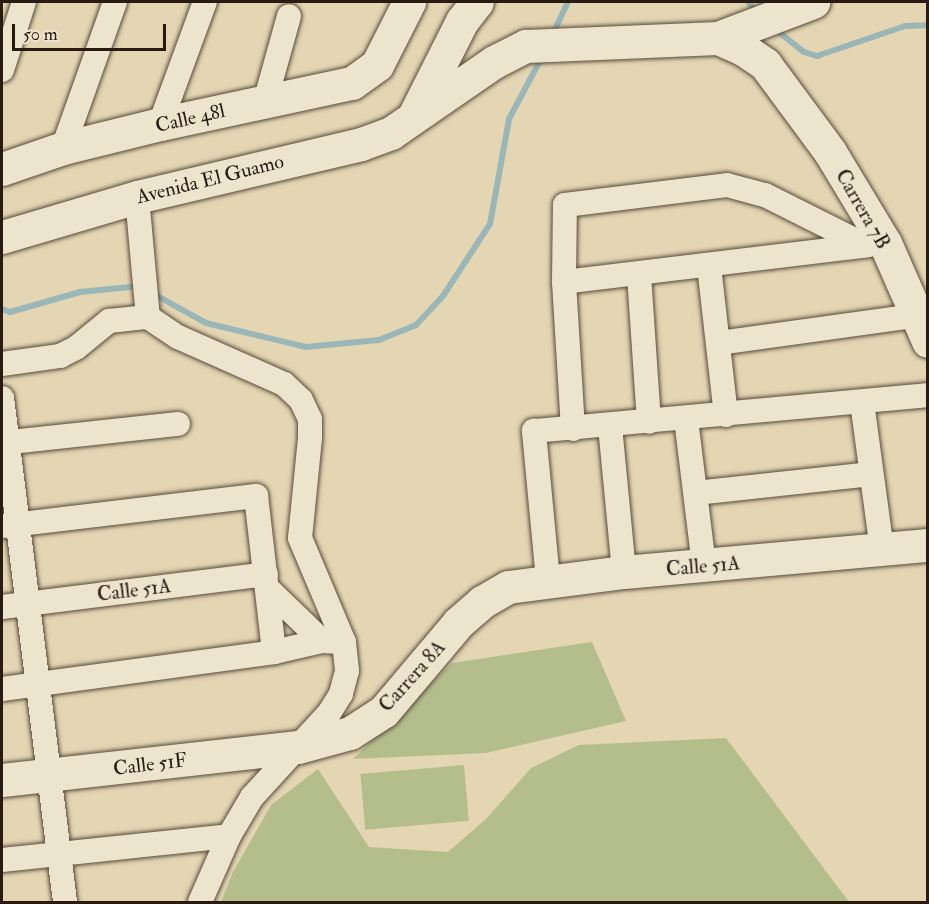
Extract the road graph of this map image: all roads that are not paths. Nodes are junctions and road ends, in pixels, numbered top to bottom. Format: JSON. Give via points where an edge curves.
{"nodes":[{"id":1,"x":24,"y":2,"type":"edge"},
{"id":2,"x":115,"y":2,"type":"edge"},
{"id":3,"x":205,"y":2,"type":"edge"},
{"id":4,"x":811,"y":2,"type":"edge"},
{"id":5,"x":400,"y":4,"type":"edge"},
{"id":6,"x":470,"y":11,"type":"edge"},
{"id":7,"x":289,"y":16,"type":"dead end"},
{"id":8,"x":773,"y":19,"type":"edge"},
{"id":9,"x":729,"y":34,"type":"junction"},
{"id":10,"x":494,"y":62,"type":"junction"},
{"id":11,"x":2,"y":70,"type":"edge"},
{"id":12,"x":783,"y":85,"type":"junction"},
{"id":13,"x":265,"y":102,"type":"junction"},
{"id":14,"x":414,"y":115,"type":"junction"},
{"id":15,"x":160,"y":124,"type":"junction"},
{"id":16,"x":63,"y":148,"type":"junction"},
{"id":17,"x":2,"y":169,"type":"edge"},
{"id":18,"x":136,"y":197,"type":"junction"},
{"id":19,"x":2,"y":237,"type":"edge"},
{"id":20,"x":875,"y":244,"type":"junction"},
{"id":21,"x":709,"y":266,"type":"junction"},
{"id":22,"x":639,"y":275,"type":"junction"},
{"id":23,"x":564,"y":282,"type":"junction"},
{"id":24,"x":147,"y":307,"type":"junction"},
{"id":25,"x":924,"y":324,"type":"edge"},
{"id":26,"x":719,"y":343,"type":"junction"},
{"id":27,"x":2,"y":364,"type":"edge"},
{"id":28,"x":927,"y":395,"type":"edge"},
{"id":29,"x":2,"y":398,"type":"edge"},
{"id":30,"x":862,"y":402,"type":"junction"},
{"id":31,"x":726,"y":415,"type":"junction"},
{"id":32,"x":686,"y":419,"type":"junction"},
{"id":33,"x":649,"y":422,"type":"junction"},
{"id":34,"x":178,"y":424,"type":"dead end"},
{"id":35,"x":610,"y":426,"type":"junction"},
{"id":36,"x":573,"y":429,"type":"junction"},
{"id":37,"x":5,"y":443,"type":"edge"},
{"id":38,"x":871,"y":474,"type":"junction"},
{"id":39,"x":696,"y":493,"type":"junction"},
{"id":40,"x":10,"y":525,"type":"edge"},
{"id":41,"x":927,"y":545,"type":"edge"},
{"id":42,"x":882,"y":549,"type":"junction"},
{"id":43,"x":704,"y":566,"type":"junction"},
{"id":44,"x":624,"y":572,"type":"junction"},
{"id":45,"x":548,"y":580,"type":"junction"},
{"id":46,"x":267,"y":581,"type":"junction"},
{"id":47,"x":482,"y":602,"type":"joint"},
{"id":48,"x":27,"y":603,"type":"junction"},
{"id":49,"x":2,"y":607,"type":"edge"},
{"id":50,"x":333,"y":642,"type":"junction"},
{"id":51,"x":274,"y":652,"type":"junction"},
{"id":52,"x":39,"y":683,"type":"junction"},
{"id":53,"x":2,"y":689,"type":"edge"},
{"id":54,"x":298,"y":747,"type":"junction"},
{"id":55,"x":48,"y":776,"type":"junction"},
{"id":56,"x":2,"y":780,"type":"edge"},
{"id":57,"x":229,"y":836,"type":"junction"},
{"id":58,"x":59,"y":854,"type":"junction"},
{"id":59,"x":2,"y":860,"type":"edge"},
{"id":60,"x":65,"y":903,"type":"edge"},
{"id":61,"x":200,"y":903,"type":"edge"}],
"edges":[{"from":1,"to":11,"type":"street"},
{"from":2,"to":16,"type":"street"},
{"from":3,"to":15,"type":"street"},
{"from":4,"to":8,"type":"street","name":"Avenida El Guamo"},
{"from":5,"to":13,"type":"street","name":"Calle 48l","via":[[377,65],[352,83]]},
{"from":6,"to":10,"type":"street","via":[[470,48]]},
{"from":6,"to":14,"type":"street","name":"Avenida El Guamo"},
{"from":7,"to":13,"type":"street"},
{"from":8,"to":9,"type":"street","name":"Avenida El Guamo"},
{"from":8,"to":12,"type":"street","name":"Carrera 7B"},
{"from":9,"to":10,"type":"street","name":"Avenida El Guamo","via":[[526,46]]},
{"from":9,"to":12,"type":"street","name":"Carrera 7B"},
{"from":10,"to":14,"type":"street","name":"Avenida El Guamo"},
{"from":12,"to":20,"type":"street","name":"Carrera 7B"},
{"from":13,"to":15,"type":"street","name":"Calle 48l"},
{"from":14,"to":18,"type":"street","name":"Avenida El Guamo","via":[[391,133],[361,144]]},
{"from":15,"to":16,"type":"street","name":"Calle 48l"},
{"from":16,"to":17,"type":"street","name":"Calle 48l"},
{"from":18,"to":19,"type":"street","name":"Avenida El Guamo"},
{"from":18,"to":24,"type":"street"},
{"from":20,"to":21,"type":"street"},
{"from":20,"to":23,"type":"street","via":[[765,195],[727,185],[565,205]]},
{"from":20,"to":25,"type":"street","name":"Carrera 7B"},
{"from":21,"to":22,"type":"street"},
{"from":21,"to":26,"type":"street"},
{"from":22,"to":23,"type":"street"},
{"from":22,"to":33,"type":"street"},
{"from":23,"to":36,"type":"street"},
{"from":24,"to":27,"type":"street","via":[[109,321],[60,356]]},
{"from":24,"to":50,"type":"street","via":[[178,337],[284,384],[301,400],[310,419],[310,438],[300,538]]},
{"from":25,"to":26,"type":"street"},
{"from":26,"to":31,"type":"street"},
{"from":28,"to":30,"type":"street"},
{"from":29,"to":37,"type":"street"},
{"from":30,"to":31,"type":"street"},
{"from":30,"to":38,"type":"street"},
{"from":31,"to":32,"type":"street"},
{"from":32,"to":33,"type":"street"},
{"from":32,"to":39,"type":"street"},
{"from":33,"to":35,"type":"street"},
{"from":34,"to":37,"type":"street"},
{"from":35,"to":36,"type":"street"},
{"from":35,"to":44,"type":"street"},
{"from":36,"to":45,"type":"street","via":[[534,431]]},
{"from":37,"to":40,"type":"street"},
{"from":38,"to":39,"type":"street"},
{"from":38,"to":42,"type":"street"},
{"from":39,"to":43,"type":"street"},
{"from":40,"to":46,"type":"street","via":[[256,496]]},
{"from":40,"to":48,"type":"street"},
{"from":41,"to":42,"type":"street","name":"Calle 51A"},
{"from":42,"to":43,"type":"street","name":"Calle 51A"},
{"from":43,"to":44,"type":"street","name":"Calle 51A"},
{"from":44,"to":45,"type":"street","name":"Calle 51A"},
{"from":45,"to":47,"type":"street","name":"Calle 51A","via":[[508,587]]},
{"from":46,"to":48,"type":"street","name":"Calle 51A"},
{"from":46,"to":50,"type":"street"},
{"from":46,"to":51,"type":"street"},
{"from":47,"to":54,"type":"street","name":"Carrera 8A","via":[[458,623],[384,711],[350,734]]},
{"from":48,"to":49,"type":"street","name":"Calle 51A"},
{"from":48,"to":52,"type":"street"},
{"from":50,"to":51,"type":"street"},
{"from":50,"to":54,"type":"street","via":[[347,671],[341,694]]},
{"from":51,"to":52,"type":"street"},
{"from":52,"to":53,"type":"street"},
{"from":52,"to":55,"type":"street"},
{"from":54,"to":55,"type":"street","name":"Calle 51F"},
{"from":54,"to":57,"type":"street","via":[[252,797]]},
{"from":55,"to":56,"type":"street","name":"Calle 51F"},
{"from":55,"to":58,"type":"street"},
{"from":57,"to":58,"type":"street"},
{"from":57,"to":61,"type":"street"},
{"from":58,"to":59,"type":"street"},
{"from":58,"to":60,"type":"street"}]}
